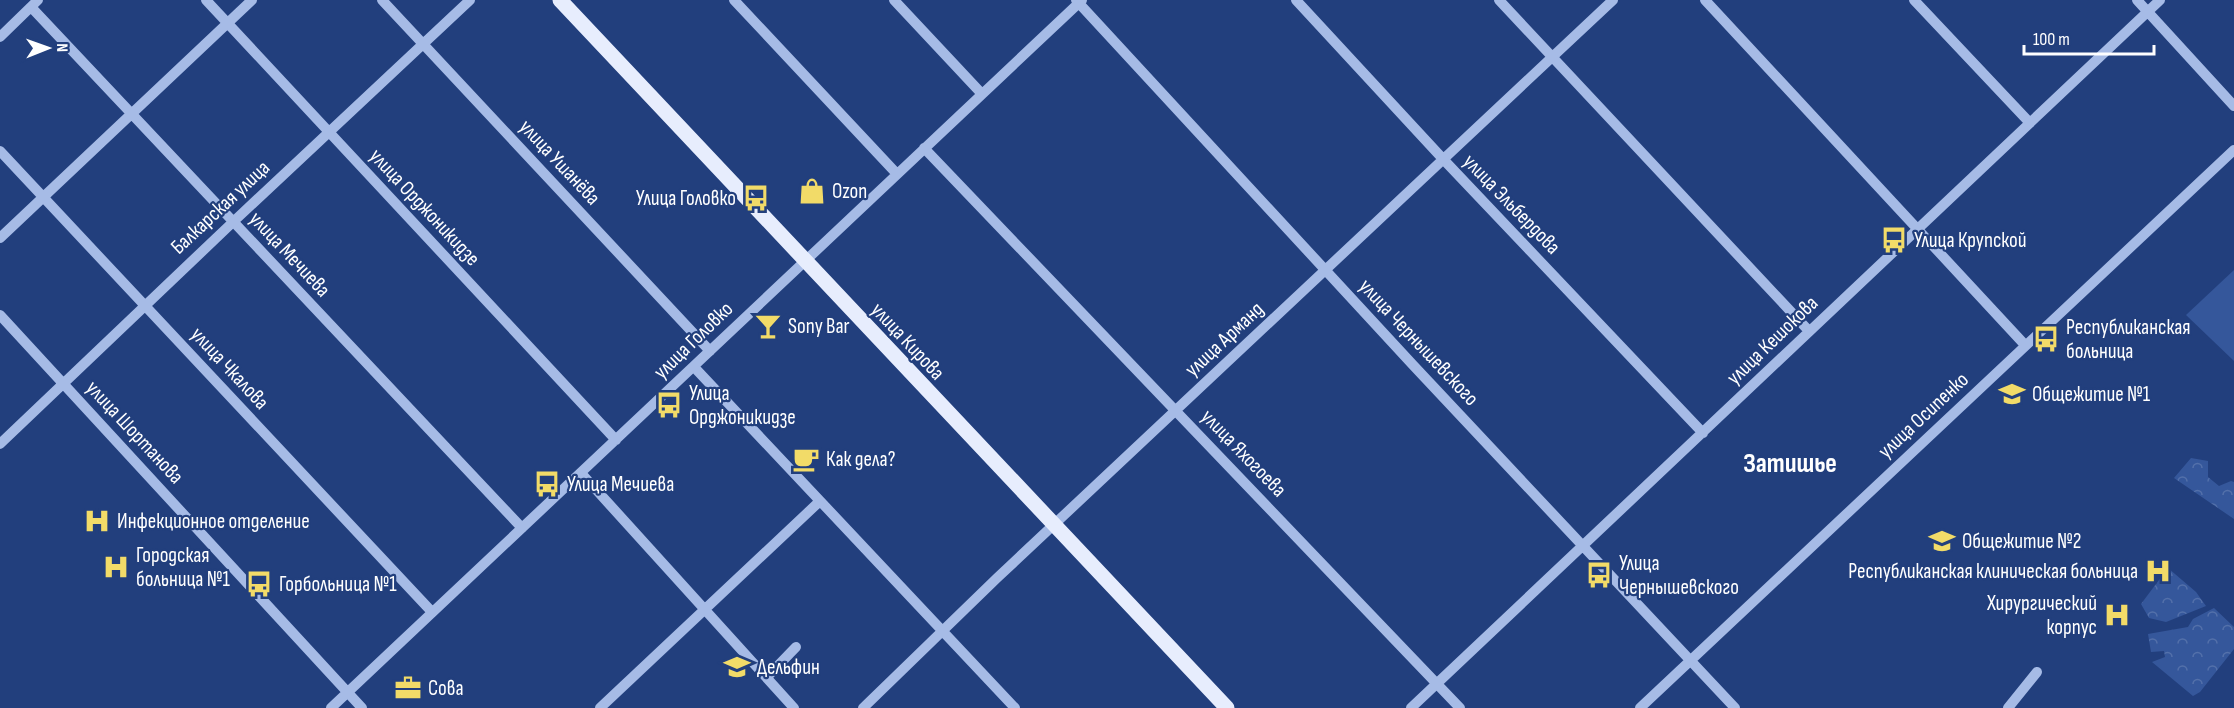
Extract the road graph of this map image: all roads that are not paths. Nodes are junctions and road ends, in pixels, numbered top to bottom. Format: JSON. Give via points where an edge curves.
{"nodes":[{"id":1,"x":206,"y":0,"type":"edge"},
{"id":2,"x":252,"y":0,"type":"edge"},
{"id":3,"x":382,"y":0,"type":"edge"},
{"id":4,"x":470,"y":0,"type":"edge"},
{"id":5,"x":560,"y":0,"type":"edge"},
{"id":6,"x":734,"y":0,"type":"edge"},
{"id":7,"x":894,"y":0,"type":"edge"},
{"id":8,"x":1296,"y":0,"type":"edge"},
{"id":9,"x":1499,"y":0,"type":"edge"},
{"id":10,"x":1613,"y":0,"type":"edge"},
{"id":11,"x":1705,"y":0,"type":"edge"},
{"id":12,"x":1914,"y":0,"type":"edge"},
{"id":13,"x":2137,"y":0,"type":"edge"},
{"id":14,"x":2160,"y":0,"type":"edge"},
{"id":15,"x":1079,"y":1,"type":"edge"},
{"id":16,"x":34,"y":4,"type":"edge"},
{"id":17,"x":2148,"y":11,"type":"junction"},
{"id":18,"x":227,"y":23,"type":"junction"},
{"id":19,"x":0,"y":37,"type":"edge"},
{"id":20,"x":423,"y":44,"type":"junction"},
{"id":21,"x":1552,"y":56,"type":"junction"},
{"id":22,"x":982,"y":94,"type":"junction"},
{"id":23,"x":2234,"y":106,"type":"edge"},
{"id":24,"x":131,"y":113,"type":"junction"},
{"id":25,"x":2030,"y":123,"type":"junction"},
{"id":26,"x":328,"y":132,"type":"junction"},
{"id":27,"x":924,"y":148,"type":"junction"},
{"id":28,"x":2234,"y":150,"type":"edge"},
{"id":29,"x":0,"y":151,"type":"edge"},
{"id":30,"x":1443,"y":159,"type":"junction"},
{"id":31,"x":897,"y":174,"type":"junction"},
{"id":32,"x":43,"y":196,"type":"junction"},
{"id":33,"x":233,"y":222,"type":"junction"},
{"id":34,"x":1918,"y":228,"type":"junction"},
{"id":35,"x":0,"y":238,"type":"edge"},
{"id":36,"x":804,"y":261,"type":"junction"},
{"id":37,"x":1325,"y":270,"type":"junction"},
{"id":38,"x":145,"y":305,"type":"junction"},
{"id":39,"x":0,"y":315,"type":"edge"},
{"id":40,"x":1809,"y":332,"type":"junction"},
{"id":41,"x":2025,"y":345,"type":"junction"},
{"id":42,"x":710,"y":351,"type":"junction"},
{"id":43,"x":694,"y":367,"type":"junction"},
{"id":44,"x":64,"y":383,"type":"junction"},
{"id":45,"x":1176,"y":410,"type":"junction"},
{"id":46,"x":1703,"y":433,"type":"junction"},
{"id":47,"x":616,"y":440,"type":"junction"},
{"id":48,"x":0,"y":444,"type":"edge"},
{"id":49,"x":581,"y":472,"type":"junction"},
{"id":50,"x":820,"y":501,"type":"junction"},
{"id":51,"x":1054,"y":524,"type":"junction"},
{"id":52,"x":522,"y":528,"type":"junction"},
{"id":53,"x":1582,"y":546,"type":"junction"},
{"id":54,"x":706,"y":610,"type":"junction"},
{"id":55,"x":432,"y":612,"type":"junction"},
{"id":56,"x":943,"y":631,"type":"junction"},
{"id":57,"x":796,"y":647,"type":"dead end"},
{"id":58,"x":1691,"y":661,"type":"junction"},
{"id":59,"x":2037,"y":672,"type":"dead end"},
{"id":60,"x":767,"y":677,"type":"junction"},
{"id":61,"x":1437,"y":683,"type":"junction"},
{"id":62,"x":348,"y":691,"type":"junction"},
{"id":63,"x":332,"y":708,"type":"edge"},
{"id":64,"x":362,"y":708,"type":"edge"},
{"id":65,"x":600,"y":708,"type":"edge"},
{"id":66,"x":794,"y":708,"type":"edge"},
{"id":67,"x":863,"y":708,"type":"edge"},
{"id":68,"x":1015,"y":708,"type":"edge"},
{"id":69,"x":1227,"y":708,"type":"edge"},
{"id":70,"x":1411,"y":708,"type":"edge"},
{"id":71,"x":1460,"y":708,"type":"edge"},
{"id":72,"x":1640,"y":708,"type":"edge"},
{"id":73,"x":1735,"y":708,"type":"edge"},
{"id":74,"x":2008,"y":708,"type":"edge"}],
"edges":[{"from":1,"to":18,"type":"street","name":"улица Орджоникидзе"},
{"from":2,"to":18,"type":"street"},
{"from":3,"to":20,"type":"street","name":"улица Ушанёва"},
{"from":4,"to":20,"type":"street","name":"Балкарская улица"},
{"from":5,"to":36,"type":"main road","name":"улица Кирова"},
{"from":6,"to":31,"type":"street"},
{"from":7,"to":22,"type":"street"},
{"from":8,"to":30,"type":"street","name":"улица Эльбердова"},
{"from":9,"to":21,"type":"street"},
{"from":10,"to":21,"type":"street","name":"улица Арманд"},
{"from":11,"to":34,"type":"street"},
{"from":12,"to":25,"type":"street"},
{"from":13,"to":17,"type":"street"},
{"from":14,"to":17,"type":"street","name":"улица Кешокова"},
{"from":15,"to":22,"type":"street","name":"улица Головко"},
{"from":15,"to":37,"type":"street","name":"улица Чернышевского"},
{"from":16,"to":19,"type":"street"},
{"from":16,"to":24,"type":"street","name":"улица Мечиева"},
{"from":17,"to":23,"type":"street"},
{"from":17,"to":25,"type":"street","name":"улица Кешокова"},
{"from":18,"to":24,"type":"street"},
{"from":18,"to":26,"type":"street","name":"улица Орджоникидзе"},
{"from":20,"to":26,"type":"street","name":"Балкарская улица"},
{"from":20,"to":42,"type":"street","name":"улица Ушанёва"},
{"from":21,"to":30,"type":"street","name":"улица Арманд"},
{"from":21,"to":40,"type":"street"},
{"from":22,"to":27,"type":"street","name":"улица Головко"},
{"from":24,"to":32,"type":"street"},
{"from":24,"to":33,"type":"street","name":"улица Мечиева"},
{"from":25,"to":34,"type":"street","name":"улица Кешокова"},
{"from":26,"to":33,"type":"street","name":"Балкарская улица"},
{"from":26,"to":47,"type":"street","name":"улица Орджоникидзе"},
{"from":27,"to":31,"type":"street","name":"улица Головко"},
{"from":27,"to":45,"type":"street","name":"улица Яхогоева"},
{"from":28,"to":41,"type":"street","name":"улица Осипенко"},
{"from":29,"to":32,"type":"street","name":"улица Чкалова"},
{"from":30,"to":37,"type":"street","name":"улица Арманд"},
{"from":30,"to":46,"type":"street","name":"улица Эльбердова"},
{"from":31,"to":36,"type":"street","name":"улица Головко"},
{"from":32,"to":35,"type":"street"},
{"from":32,"to":38,"type":"street","name":"улица Чкалова"},
{"from":33,"to":38,"type":"street","name":"Балкарская улица"},
{"from":33,"to":52,"type":"street","name":"улица Мечиева"},
{"from":34,"to":40,"type":"street","name":"улица Кешокова"},
{"from":34,"to":41,"type":"street"},
{"from":36,"to":42,"type":"street","name":"улица Головко"},
{"from":36,"to":51,"type":"main road","name":"улица Кирова"},
{"from":37,"to":45,"type":"street","name":"улица Арманд"},
{"from":37,"to":53,"type":"street","name":"улица Чернышевского"},
{"from":38,"to":44,"type":"street","name":"Балкарская улица"},
{"from":38,"to":55,"type":"street","name":"улица Чкалова"},
{"from":39,"to":44,"type":"street","name":"улица Шортанова"},
{"from":40,"to":46,"type":"street","name":"улица Кешокова"},
{"from":41,"to":58,"type":"street","name":"улица Осипенко"},
{"from":42,"to":43,"type":"street","name":"улица Головко"},
{"from":43,"to":47,"type":"street","name":"улица Головко"},
{"from":43,"to":50,"type":"street"},
{"from":44,"to":48,"type":"street","name":"Балкарская улица"},
{"from":44,"to":62,"type":"street","name":"улица Шортанова"},
{"from":45,"to":51,"type":"street","name":"улица Арманд"},
{"from":45,"to":61,"type":"street","name":"улица Яхогоева"},
{"from":46,"to":53,"type":"street","name":"улица Кешокова"},
{"from":47,"to":49,"type":"street","name":"улица Головко"},
{"from":49,"to":52,"type":"street","name":"улица Головко"},
{"from":49,"to":54,"type":"street"},
{"from":50,"to":54,"type":"street"},
{"from":50,"to":56,"type":"street"},
{"from":51,"to":56,"type":"street","name":"улица Арманд"},
{"from":51,"to":69,"type":"main road","name":"улица Кирова"},
{"from":52,"to":55,"type":"street","name":"улица Головко"},
{"from":53,"to":58,"type":"street","name":"улица Чернышевского"},
{"from":53,"to":61,"type":"street","name":"улица Кешокова"},
{"from":54,"to":60,"type":"street"},
{"from":54,"to":65,"type":"street"},
{"from":55,"to":62,"type":"street","name":"улица Головко"},
{"from":56,"to":67,"type":"street","name":"улица Арманд"},
{"from":56,"to":68,"type":"street"},
{"from":57,"to":60,"type":"street"},
{"from":58,"to":72,"type":"street","name":"улица Осипенко"},
{"from":58,"to":73,"type":"street","name":"улица Чернышевского"},
{"from":59,"to":74,"type":"street"},
{"from":60,"to":66,"type":"street"},
{"from":61,"to":70,"type":"street","name":"улица Кешокова"},
{"from":61,"to":71,"type":"street","name":"улица Яхогоева"},
{"from":62,"to":63,"type":"street","name":"улица Головко"},
{"from":62,"to":64,"type":"street","name":"улица Шортанова"}]}
